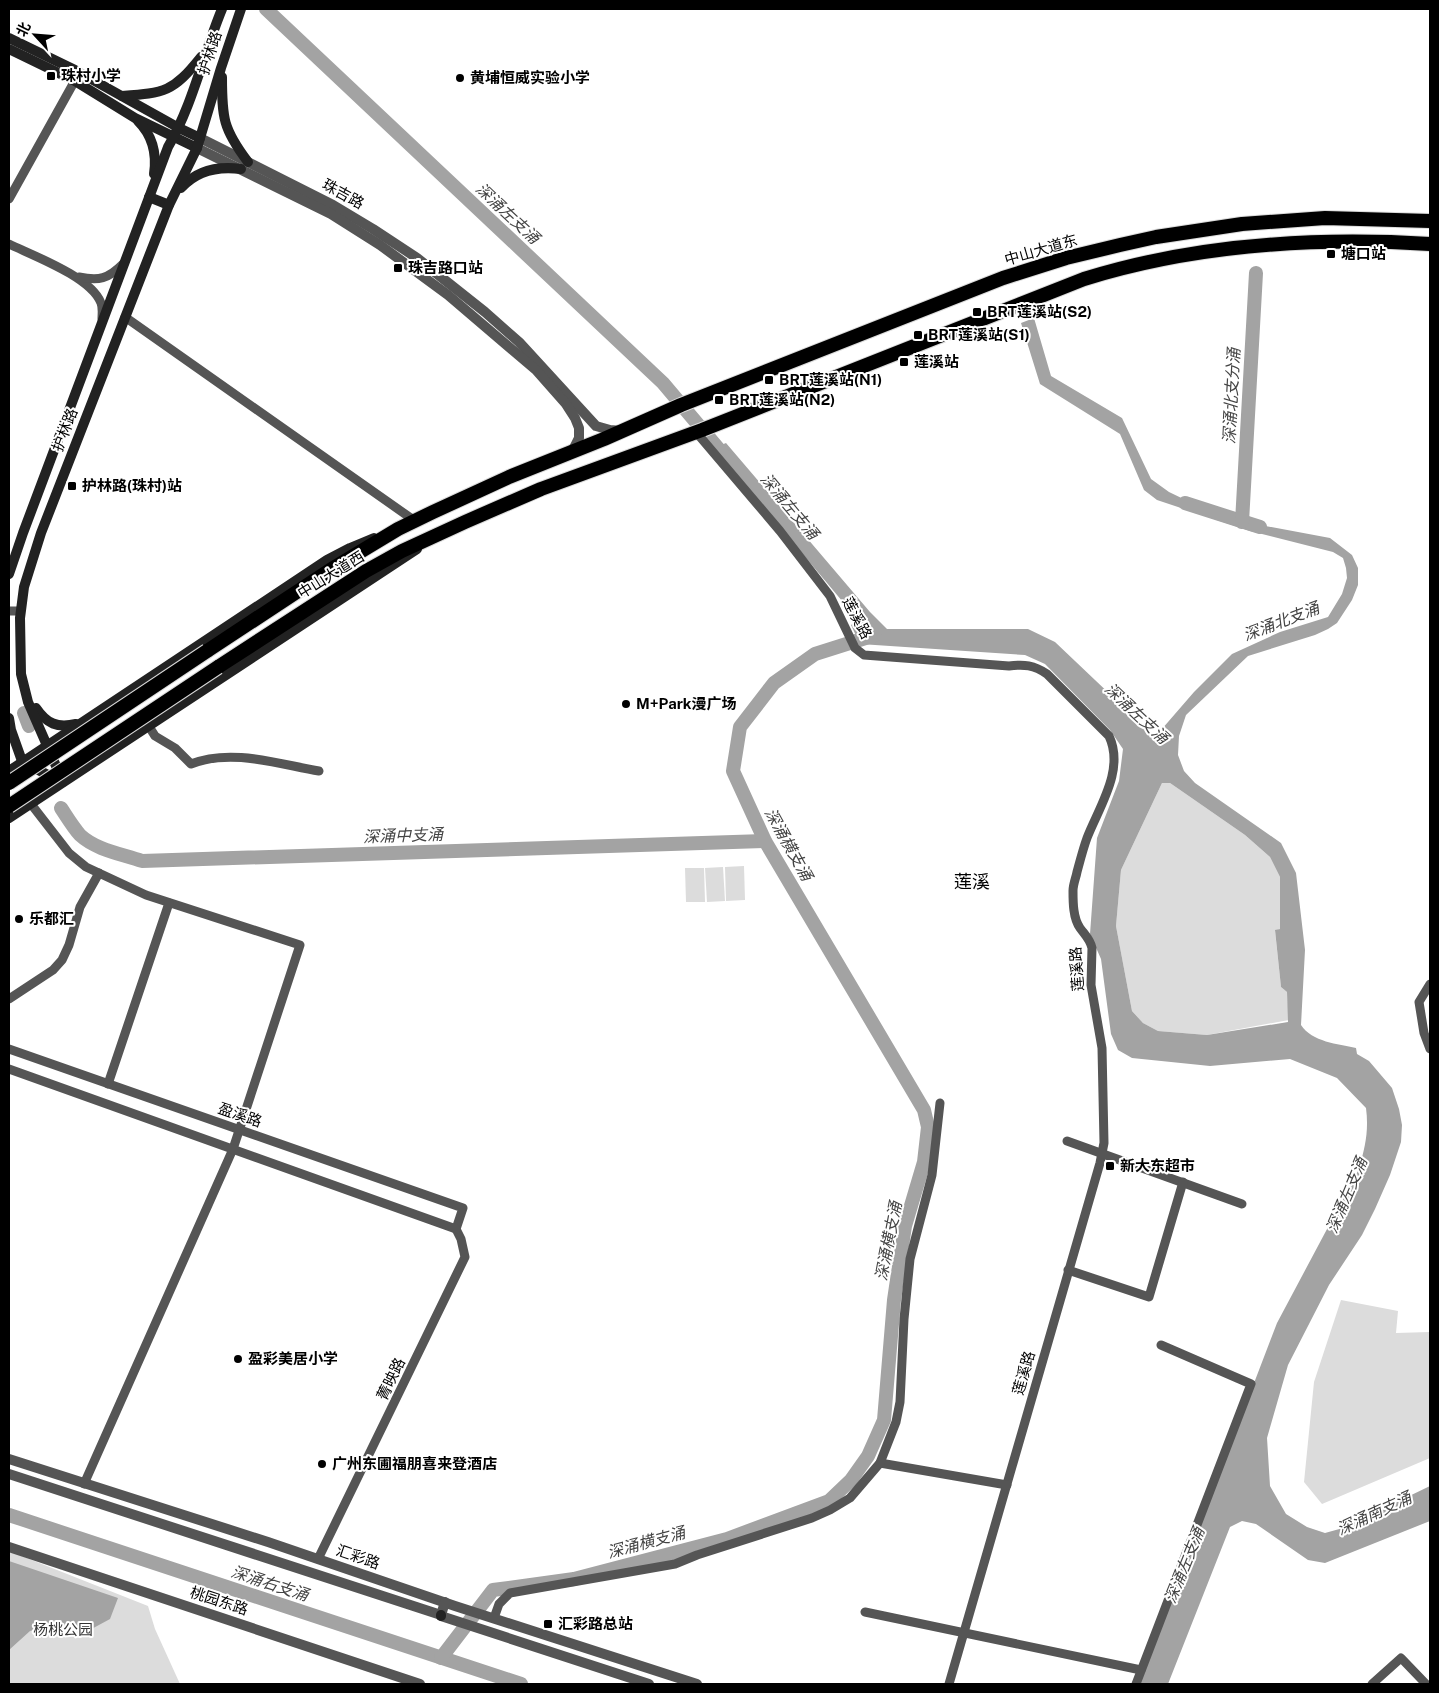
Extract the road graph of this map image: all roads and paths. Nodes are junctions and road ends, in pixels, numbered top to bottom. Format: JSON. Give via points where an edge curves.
{"nodes":[{"id":1,"x":220,"y":9,"type":"edge"},
{"id":2,"x":241,"y":9,"type":"edge"},
{"id":3,"x":245,"y":9,"type":"edge"},
{"id":4,"x":235,"y":27,"type":"junction"},
{"id":5,"x":9,"y":38,"type":"edge"},
{"id":6,"x":9,"y":49,"type":"edge"},
{"id":7,"x":205,"y":53,"type":"junction"},
{"id":8,"x":222,"y":66,"type":"junction"},
{"id":9,"x":77,"y":77,"type":"junction"},
{"id":10,"x":120,"y":96,"type":"junction"},
{"id":11,"x":136,"y":118,"type":"junction"},
{"id":12,"x":176,"y":132,"type":"junction"},
{"id":13,"x":199,"y":143,"type":"junction"},
{"id":14,"x":244,"y":166,"type":"junction"},
{"id":15,"x":149,"y":197,"type":"junction"},
{"id":16,"x":9,"y":200,"type":"edge"},
{"id":17,"x":169,"y":205,"type":"junction"},
{"id":18,"x":1430,"y":221,"type":"edge"},
{"id":19,"x":9,"y":244,"type":"edge"},
{"id":20,"x":1430,"y":244,"type":"edge"},
{"id":21,"x":124,"y":264,"type":"junction"},
{"id":22,"x":76,"y":277,"type":"junction"},
{"id":23,"x":125,"y":317,"type":"junction"},
{"id":24,"x":102,"y":320,"type":"junction"},
{"id":25,"x":622,"y":431,"type":"junction"},
{"id":26,"x":699,"y":431,"type":"junction"},
{"id":27,"x":572,"y":452,"type":"junction"},
{"id":28,"x":415,"y":521,"type":"junction"},
{"id":29,"x":398,"y":529,"type":"junction"},
{"id":30,"x":441,"y":533,"type":"junction"},
{"id":31,"x":9,"y":574,"type":"edge"},
{"id":32,"x":9,"y":611,"type":"edge"},
{"id":33,"x":20,"y":611,"type":"junction"},
{"id":34,"x":26,"y":695,"type":"junction"},
{"id":35,"x":9,"y":718,"type":"edge"},
{"id":36,"x":80,"y":724,"type":"junction"},
{"id":37,"x":148,"y":725,"type":"junction"},
{"id":38,"x":47,"y":745,"type":"junction"},
{"id":39,"x":22,"y":761,"type":"junction"},
{"id":40,"x":9,"y":771,"type":"edge"},
{"id":41,"x":319,"y":772,"type":"dead end"},
{"id":42,"x":62,"y":782,"type":"junction"},
{"id":43,"x":9,"y":783,"type":"edge"},
{"id":44,"x":31,"y":804,"type":"junction"},
{"id":45,"x":9,"y":806,"type":"edge"},
{"id":46,"x":9,"y":818,"type":"edge"},
{"id":47,"x":99,"y":873,"type":"junction"},
{"id":48,"x":169,"y":903,"type":"junction"},
{"id":49,"x":1430,"y":984,"type":"edge"},
{"id":50,"x":9,"y":999,"type":"edge"},
{"id":51,"x":9,"y":1049,"type":"edge"},
{"id":52,"x":1430,"y":1049,"type":"edge"},
{"id":53,"x":9,"y":1069,"type":"edge"},
{"id":54,"x":108,"y":1084,"type":"junction"},
{"id":55,"x":940,"y":1103,"type":"dead end"},
{"id":56,"x":240,"y":1130,"type":"junction"},
{"id":57,"x":1067,"y":1141,"type":"dead end"},
{"id":58,"x":233,"y":1149,"type":"junction"},
{"id":59,"x":1102,"y":1153,"type":"junction"},
{"id":60,"x":1183,"y":1182,"type":"junction"},
{"id":61,"x":1242,"y":1204,"type":"dead end"},
{"id":62,"x":456,"y":1229,"type":"junction"},
{"id":63,"x":1068,"y":1270,"type":"junction"},
{"id":64,"x":1162,"y":1346,"type":"dead end"},
{"id":65,"x":13,"y":1461,"type":"edge"},
{"id":66,"x":880,"y":1463,"type":"junction"},
{"id":67,"x":11,"y":1474,"type":"edge"},
{"id":68,"x":84,"y":1484,"type":"junction"},
{"id":69,"x":1007,"y":1485,"type":"junction"},
{"id":70,"x":9,"y":1547,"type":"edge"},
{"id":71,"x":318,"y":1559,"type":"junction"},
{"id":72,"x":424,"y":1595,"type":"junction"},
{"id":73,"x":450,"y":1604,"type":"junction"},
{"id":74,"x":420,"y":1608,"type":"junction"},
{"id":75,"x":865,"y":1612,"type":"dead end"},
{"id":76,"x":441,"y":1615,"type":"junction"},
{"id":77,"x":490,"y":1617,"type":"junction"},
{"id":78,"x":965,"y":1633,"type":"junction"},
{"id":79,"x":1141,"y":1670,"type":"junction"},
{"id":80,"x":420,"y":1684,"type":"edge"},
{"id":81,"x":649,"y":1684,"type":"edge"},
{"id":82,"x":697,"y":1684,"type":"edge"},
{"id":83,"x":949,"y":1684,"type":"edge"},
{"id":84,"x":1136,"y":1684,"type":"edge"},
{"id":85,"x":1372,"y":1684,"type":"edge"},
{"id":86,"x":1426,"y":1684,"type":"edge"}],
"edges":[{"from":1,"to":7,"type":"main road","name":"护林路"},
{"from":2,"to":4,"type":"main road","name":"护林路"},
{"from":3,"to":4,"type":"street"},
{"from":4,"to":8,"type":"main road","name":"护林路"},
{"from":5,"to":9,"type":"main road","name":"珠吉路"},
{"from":6,"to":9,"type":"main road","name":"珠吉路"},
{"from":7,"to":10,"type":"main road","via":[[171,87],[154,94]]},
{"from":7,"to":12,"type":"main road","name":"护林路","via":[[194,92]]},
{"from":8,"to":13,"type":"main road","name":"护林路"},
{"from":8,"to":14,"type":"main road","via":[[225,124]]},
{"from":9,"to":10,"type":"main road","name":"珠吉路"},
{"from":9,"to":11,"type":"main road","name":"珠吉路"},
{"from":9,"to":16,"type":"street"},
{"from":10,"to":12,"type":"main road","name":"珠吉路"},
{"from":11,"to":12,"type":"main road","name":"珠吉路"},
{"from":11,"to":15,"type":"main road","via":[[147,132],[154,152]]},
{"from":12,"to":13,"type":"main road","name":"珠吉路"},
{"from":12,"to":15,"type":"main road","name":"护林路"},
{"from":13,"to":14,"type":"street","name":"珠吉路"},
{"from":13,"to":17,"type":"main road","name":"护林路"},
{"from":14,"to":17,"type":"main road","via":[[198,174],[186,182]]},
{"from":14,"to":25,"type":"street","name":"珠吉路","via":[[340,208],[417,258],[519,342],[596,426]]},
{"from":14,"to":27,"type":"street","name":"珠吉路","via":[[355,228],[448,295],[509,346],[546,381],[575,418],[579,438]]},
{"from":15,"to":17,"type":"main road"},
{"from":15,"to":21,"type":"main road","name":"护林路"},
{"from":17,"to":23,"type":"main road","name":"护林路"},
{"from":18,"to":25,"type":"highway","name":"中山大道东","via":[[1325,218],[1249,223],[1156,237],[1075,256],[960,294]]},
{"from":19,"to":22,"type":"street"},
{"from":20,"to":26,"type":"highway","via":[[1366,241],[1280,243],[1211,251],[1120,268],[1071,283]]},
{"from":21,"to":22,"type":"street","via":[[104,278]]},
{"from":21,"to":24,"type":"main road","name":"护林路"},
{"from":22,"to":24,"type":"street","via":[[97,297],[102,308]]},
{"from":23,"to":28,"type":"street"},
{"from":23,"to":33,"type":"main road","name":"护林路","via":[[38,540]]},
{"from":24,"to":31,"type":"main road","name":"护林路"},
{"from":25,"to":27,"type":"highway","name":"中山大道西"},
{"from":26,"to":30,"type":"highway","name":"中山大道西","via":[[541,489]]},
{"from":26,"to":59,"type":"street","name":"莲溪路","via":[[830,596],[856,648],[864,655],[1009,666],[1024,664],[1038,668],[1112,741],[1114,760],[1110,783],[1087,839],[1073,888],[1076,919],[1092,948],[1091,985],[1102,1048]]},
{"from":27,"to":28,"type":"highway","name":"中山大道西"},
{"from":28,"to":29,"type":"highway","name":"中山大道西"},
{"from":29,"to":36,"type":"main road","via":[[327,560]]},
{"from":29,"to":43,"type":"highway","name":"中山大道西","bridge":true,"via":[[330,570]]},
{"from":30,"to":37,"type":"main road"},
{"from":30,"to":45,"type":"highway","name":"中山大道西","bridge":true,"via":[[366,571]]},
{"from":32,"to":33,"type":"street"},
{"from":33,"to":34,"type":"main road","name":"护林路","via":[[21,674]]},
{"from":34,"to":36,"type":"main road","via":[[48,723],[56,726]]},
{"from":34,"to":38,"type":"main road","name":"护林路"},
{"from":35,"to":39,"type":"main road"},
{"from":36,"to":38,"type":"main road"},
{"from":37,"to":41,"type":"street","via":[[155,736],[175,748],[191,764],[203,759],[244,758]]},
{"from":37,"to":42,"type":"main road"},
{"from":38,"to":39,"type":"main road"},
{"from":38,"to":42,"type":"main road","name":"护林路"},
{"from":39,"to":40,"type":"main road"},
{"from":39,"to":42,"type":"main road"},
{"from":42,"to":44,"type":"main road"},
{"from":44,"to":46,"type":"main road"},
{"from":44,"to":47,"type":"street","via":[[69,853]]},
{"from":47,"to":48,"type":"street"},
{"from":47,"to":50,"type":"street","via":[[80,907],[62,960],[53,970]]},
{"from":48,"to":54,"type":"street"},
{"from":48,"to":56,"type":"street","via":[[300,945]]},
{"from":49,"to":52,"type":"street","via":[[1419,1002]]},
{"from":51,"to":54,"type":"street","name":"盈溪路"},
{"from":53,"to":58,"type":"street"},
{"from":54,"to":56,"type":"street","name":"盈溪路"},
{"from":55,"to":66,"type":"street","via":[[932,1175],[909,1268],[900,1402]]},
{"from":56,"to":58,"type":"street"},
{"from":56,"to":62,"type":"street","name":"盈溪路","via":[[463,1208]]},
{"from":57,"to":59,"type":"street"},
{"from":58,"to":62,"type":"street"},
{"from":58,"to":68,"type":"street"},
{"from":59,"to":60,"type":"street"},
{"from":59,"to":63,"type":"street","name":"莲溪路"},
{"from":60,"to":61,"type":"street"},
{"from":60,"to":63,"type":"street","via":[[1149,1297]]},
{"from":62,"to":71,"type":"street","name":"菁映路","via":[[465,1258]]},
{"from":63,"to":69,"type":"street","name":"莲溪路"},
{"from":64,"to":79,"type":"street","via":[[1251,1384]]},
{"from":65,"to":67,"type":"street"},
{"from":65,"to":68,"type":"street","name":"汇彩路"},
{"from":66,"to":69,"type":"street"},
{"from":66,"to":77,"type":"street","via":[[850,1498],[812,1518],[675,1564],[510,1593]]},
{"from":67,"to":74,"type":"street","name":"汇彩路"},
{"from":68,"to":71,"type":"street","name":"汇彩路"},
{"from":69,"to":78,"type":"street","name":"莲溪路"},
{"from":70,"to":80,"type":"street","name":"桃园东路"},
{"from":71,"to":72,"type":"street","name":"汇彩路"},
{"from":72,"to":73,"type":"street","name":"汇彩路"},
{"from":72,"to":74,"type":"street"},
{"from":73,"to":76,"type":"street"},
{"from":73,"to":77,"type":"street","name":"汇彩路"},
{"from":74,"to":76,"type":"street","name":"汇彩路"},
{"from":75,"to":78,"type":"street"},
{"from":76,"to":81,"type":"street","name":"汇彩路"},
{"from":77,"to":82,"type":"street","name":"汇彩路"},
{"from":78,"to":79,"type":"street"},
{"from":78,"to":83,"type":"street","name":"莲溪路"},
{"from":79,"to":84,"type":"street"},
{"from":85,"to":86,"type":"street","via":[[1401,1658]]}]}
